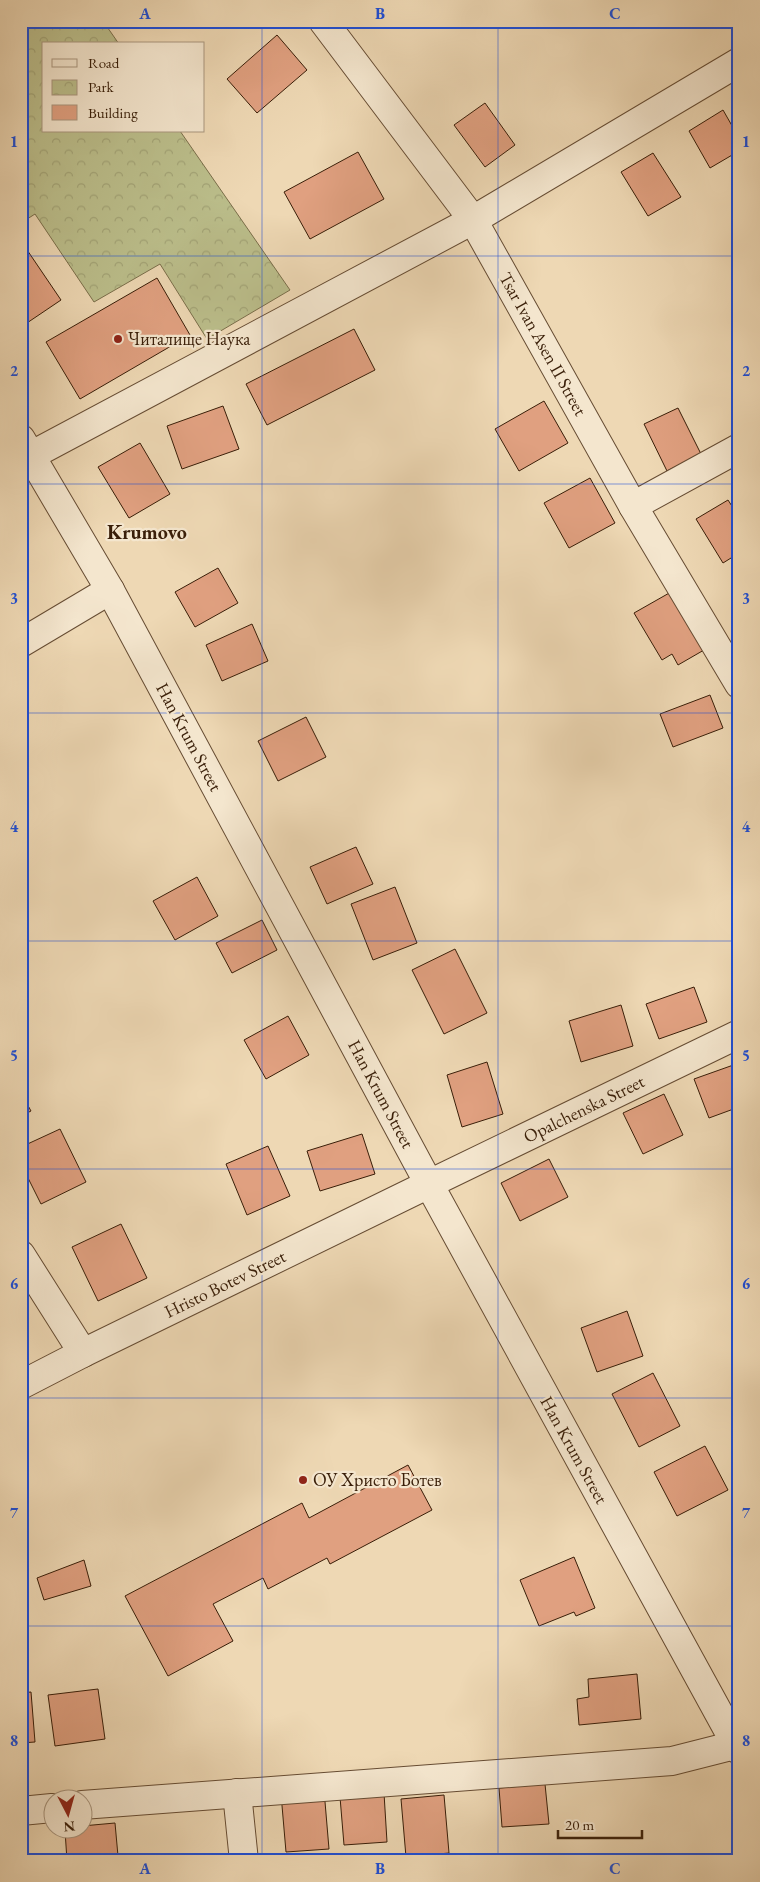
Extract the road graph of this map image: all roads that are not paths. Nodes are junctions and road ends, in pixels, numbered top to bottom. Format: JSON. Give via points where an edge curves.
{"nodes":[{"id":1,"x":323,"y":21,"type":"edge"},
{"id":2,"x":739,"y":62,"type":"edge"},
{"id":3,"x":473,"y":220,"type":"junction"},
{"id":4,"x":26,"y":447,"type":"edge"},
{"id":5,"x":739,"y":448,"type":"edge"},
{"id":6,"x":633,"y":506,"type":"junction"},
{"id":7,"x":110,"y":590,"type":"junction"},
{"id":8,"x":21,"y":643,"type":"edge"},
{"id":9,"x":739,"y":684,"type":"edge"},
{"id":10,"x":739,"y":1034,"type":"edge"},
{"id":11,"x":429,"y":1184,"type":"junction"},
{"id":12,"x":21,"y":1255,"type":"edge"},
{"id":13,"x":83,"y":1353,"type":"junction"},
{"id":14,"x":21,"y":1385,"type":"edge"},
{"id":15,"x":738,"y":1746,"type":"edge"},
{"id":16,"x":237,"y":1792,"type":"junction"},
{"id":17,"x":92,"y":1805,"type":"edge"},
{"id":18,"x":42,"y":1809,"type":"edge"},
{"id":19,"x":21,"y":1811,"type":"edge"},
{"id":20,"x":244,"y":1861,"type":"edge"}],
"edges":[{"from":1,"to":3,"type":"street","name":"Tsar Ivan Asen II Street"},
{"from":2,"to":3,"type":"street"},
{"from":3,"to":4,"type":"street"},
{"from":3,"to":6,"type":"street","name":"Tsar Ivan Asen II Street"},
{"from":4,"to":7,"type":"street","name":"Han Krum Street"},
{"from":5,"to":6,"type":"street"},
{"from":6,"to":9,"type":"street","name":"Tsar Ivan Asen II Street"},
{"from":7,"to":8,"type":"street"},
{"from":7,"to":11,"type":"street","name":"Han Krum Street"},
{"from":10,"to":11,"type":"street","name":"Opalchenska Street"},
{"from":11,"to":13,"type":"street","name":"Hristo Botev Street"},
{"from":11,"to":15,"type":"street","name":"Han Krum Street"},
{"from":12,"to":13,"type":"street"},
{"from":13,"to":14,"type":"street","name":"Hristo Botev Street"},
{"from":15,"to":16,"type":"street","via":[[672,1761]]},
{"from":16,"to":17,"type":"street"},
{"from":16,"to":20,"type":"street"},
{"from":18,"to":19,"type":"street"}]}
